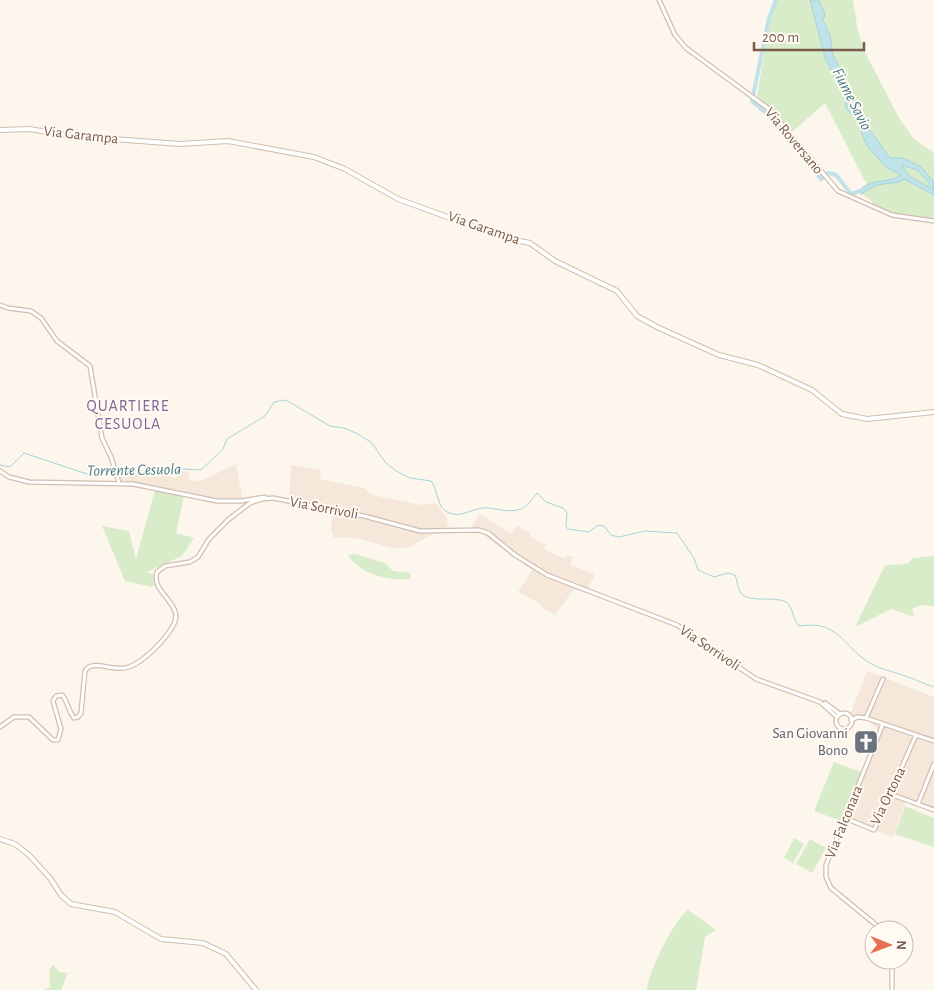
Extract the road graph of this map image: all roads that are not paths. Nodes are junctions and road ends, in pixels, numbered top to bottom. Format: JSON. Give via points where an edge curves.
{"nodes":[{"id":1,"x":659,"y":0,"type":"edge"},
{"id":2,"x":0,"y":130,"type":"edge"},
{"id":3,"x":934,"y":221,"type":"edge"},
{"id":4,"x":0,"y":305,"type":"edge"},
{"id":5,"x":934,"y":412,"type":"edge"},
{"id":6,"x":0,"y":471,"type":"edge"},
{"id":7,"x":119,"y":483,"type":"junction"},
{"id":8,"x":273,"y":498,"type":"junction"},
{"id":9,"x":883,"y":679,"type":"dead end"},
{"id":10,"x":839,"y":715,"type":"junction"},
{"id":11,"x":850,"y":716,"type":"junction"},
{"id":12,"x":866,"y":718,"type":"junction"},
{"id":13,"x":852,"y":720,"type":"junction"},
{"id":14,"x":883,"y":724,"type":"junction"},
{"id":15,"x":0,"y":727,"type":"edge"},
{"id":16,"x":916,"y":735,"type":"junction"},
{"id":17,"x":934,"y":741,"type":"edge"},
{"id":18,"x":934,"y":764,"type":"edge"},
{"id":19,"x":890,"y":794,"type":"junction"},
{"id":20,"x":918,"y":804,"type":"junction"},
{"id":21,"x":934,"y":810,"type":"edge"},
{"id":22,"x":844,"y":818,"type":"junction"},
{"id":23,"x":0,"y":839,"type":"edge"},
{"id":24,"x":870,"y":920,"type":"edge"},
{"id":25,"x":892,"y":970,"type":"edge"},
{"id":26,"x":256,"y":990,"type":"edge"},
{"id":27,"x":892,"y":990,"type":"edge"}],
"edges":[{"from":1,"to":3,"type":"street","name":"Via Roversano","via":[[675,35],[686,48],[769,109],[819,171],[846,196],[892,215]]},
{"from":2,"to":5,"type":"street","name":"Via Garampa","via":[[29,129],[73,136],[180,144],[228,141],[314,158],[345,169],[398,198],[505,238],[530,244],[555,261],[617,291],[637,316],[657,327],[719,355],[758,365],[812,390],[842,414],[867,419]]},
{"from":4,"to":7,"type":"street","via":[[31,311],[41,318],[57,341],[90,366],[102,438]]},
{"from":6,"to":7,"type":"street","via":[[28,482]]},
{"from":7,"to":8,"type":"street","via":[[217,501]]},
{"from":8,"to":10,"type":"street","name":"Via Sorrivoli","via":[[420,531],[434,533],[470,529],[488,533],[515,555],[548,575],[677,625],[756,679],[820,702]]},
{"from":8,"to":15,"type":"street","name":"Via Sorrivoli","via":[[250,504],[229,519],[190,562],[165,566],[157,572],[157,585],[174,610],[174,624],[144,658],[128,667],[114,670],[95,664],[88,667],[78,718],[71,714],[67,701],[56,696],[53,701],[61,729],[58,740],[49,737],[29,717],[14,717]]},
{"from":9,"to":12,"type":"street"},
{"from":10,"to":11,"type":"street"},
{"from":10,"to":13,"type":"street","via":[[837,724],[843,728]]},
{"from":11,"to":12,"type":"street"},
{"from":11,"to":13,"type":"street"},
{"from":12,"to":13,"type":"street"},
{"from":12,"to":14,"type":"street"},
{"from":14,"to":16,"type":"street"},
{"from":14,"to":22,"type":"street","name":"Via Falconara"},
{"from":16,"to":17,"type":"street"},
{"from":16,"to":19,"type":"street","name":"Via Ortona"},
{"from":18,"to":20,"type":"street"},
{"from":19,"to":20,"type":"street"},
{"from":19,"to":22,"type":"street","name":"Via Ortona","via":[[874,830]]},
{"from":20,"to":21,"type":"street"},
{"from":22,"to":24,"type":"street","name":"Via Falconara","via":[[826,865],[826,877],[831,888]]},
{"from":23,"to":26,"type":"street","via":[[29,855],[72,904],[115,912],[161,939],[203,943],[226,954]]},
{"from":25,"to":27,"type":"street"}]}
